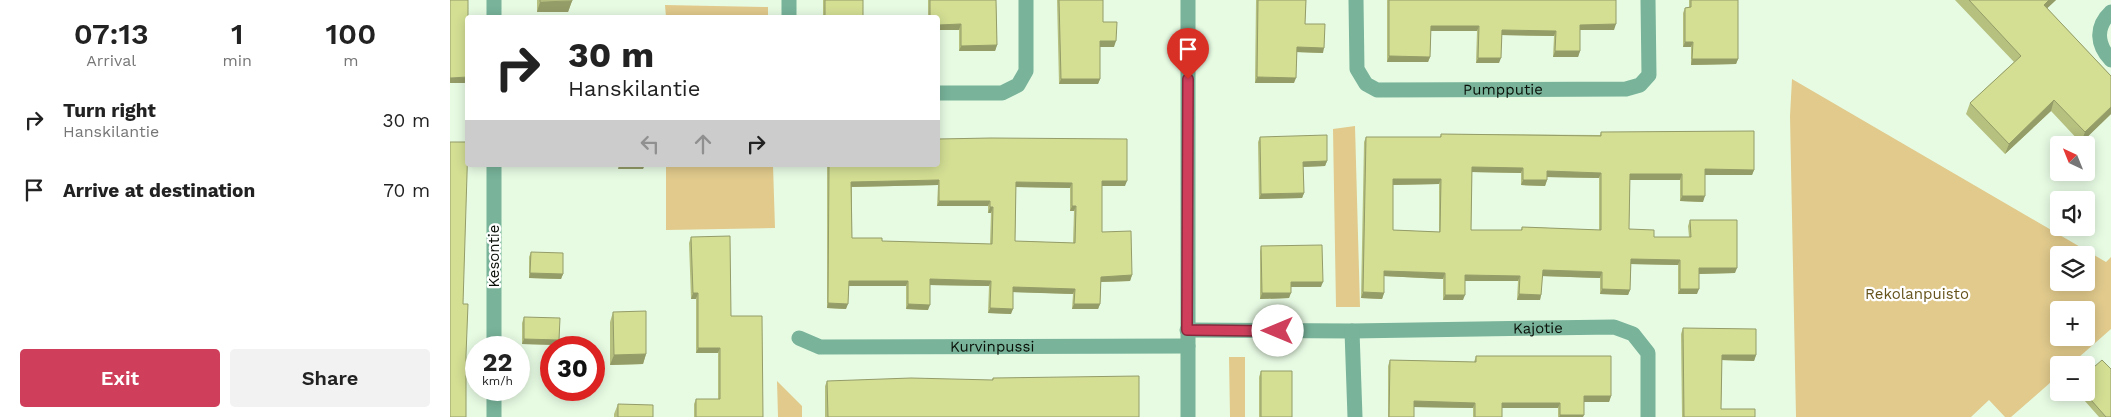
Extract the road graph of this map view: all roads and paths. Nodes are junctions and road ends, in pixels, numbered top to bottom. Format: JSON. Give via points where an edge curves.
{"nodes":[{"id":1,"x":494,"y":0,"type":"edge"},
{"id":2,"x":789,"y":0,"type":"edge"},
{"id":3,"x":1026,"y":0,"type":"edge"},
{"id":4,"x":1188,"y":0,"type":"edge"},
{"id":5,"x":1356,"y":0,"type":"edge"},
{"id":6,"x":1648,"y":0,"type":"edge"},
{"id":7,"x":2111,"y":12,"type":"edge"},
{"id":8,"x":494,"y":15,"type":"edge"},
{"id":9,"x":789,"y":15,"type":"edge"},
{"id":10,"x":2111,"y":60,"type":"edge"},
{"id":11,"x":940,"y":93,"type":"edge"},
{"id":12,"x":494,"y":167,"type":"edge"},
{"id":13,"x":1187,"y":330,"type":"junction"},
{"id":14,"x":1352,"y":331,"type":"junction"},
{"id":15,"x":494,"y":336,"type":"edge"},
{"id":16,"x":800,"y":338,"type":"dead end"},
{"id":17,"x":1188,"y":346,"type":"junction"},
{"id":18,"x":494,"y":401,"type":"edge"},
{"id":19,"x":494,"y":417,"type":"edge"},
{"id":20,"x":1188,"y":417,"type":"edge"},
{"id":21,"x":1355,"y":417,"type":"edge"},
{"id":22,"x":1648,"y":417,"type":"edge"}],
"edges":[{"from":1,"to":8,"type":"street"},
{"from":2,"to":9,"type":"street"},
{"from":3,"to":11,"type":"street","via":[[1026,71],[1018,85],[1002,93]]},
{"from":4,"to":13,"type":"street"},
{"from":5,"to":6,"type":"street","name":"Pumpputie","via":[[1358,69],[1366,84],[1377,90],[1626,89],[1640,85],[1648,75]]},
{"from":7,"to":10,"type":"street","via":[[2100,27],[2099,40],[2103,52]]},
{"from":12,"to":15,"type":"street","name":"Kesontie"},
{"from":13,"to":14,"type":"street","name":"Kajotie"},
{"from":13,"to":17,"type":"street"},
{"from":14,"to":21,"type":"street"},
{"from":14,"to":22,"type":"street","name":"Kajotie","via":[[1614,327],[1633,334],[1648,353]]},
{"from":16,"to":17,"type":"street","name":"Kurvinpussi","via":[[820,347]]},
{"from":17,"to":20,"type":"street"},
{"from":18,"to":19,"type":"street"}]}
